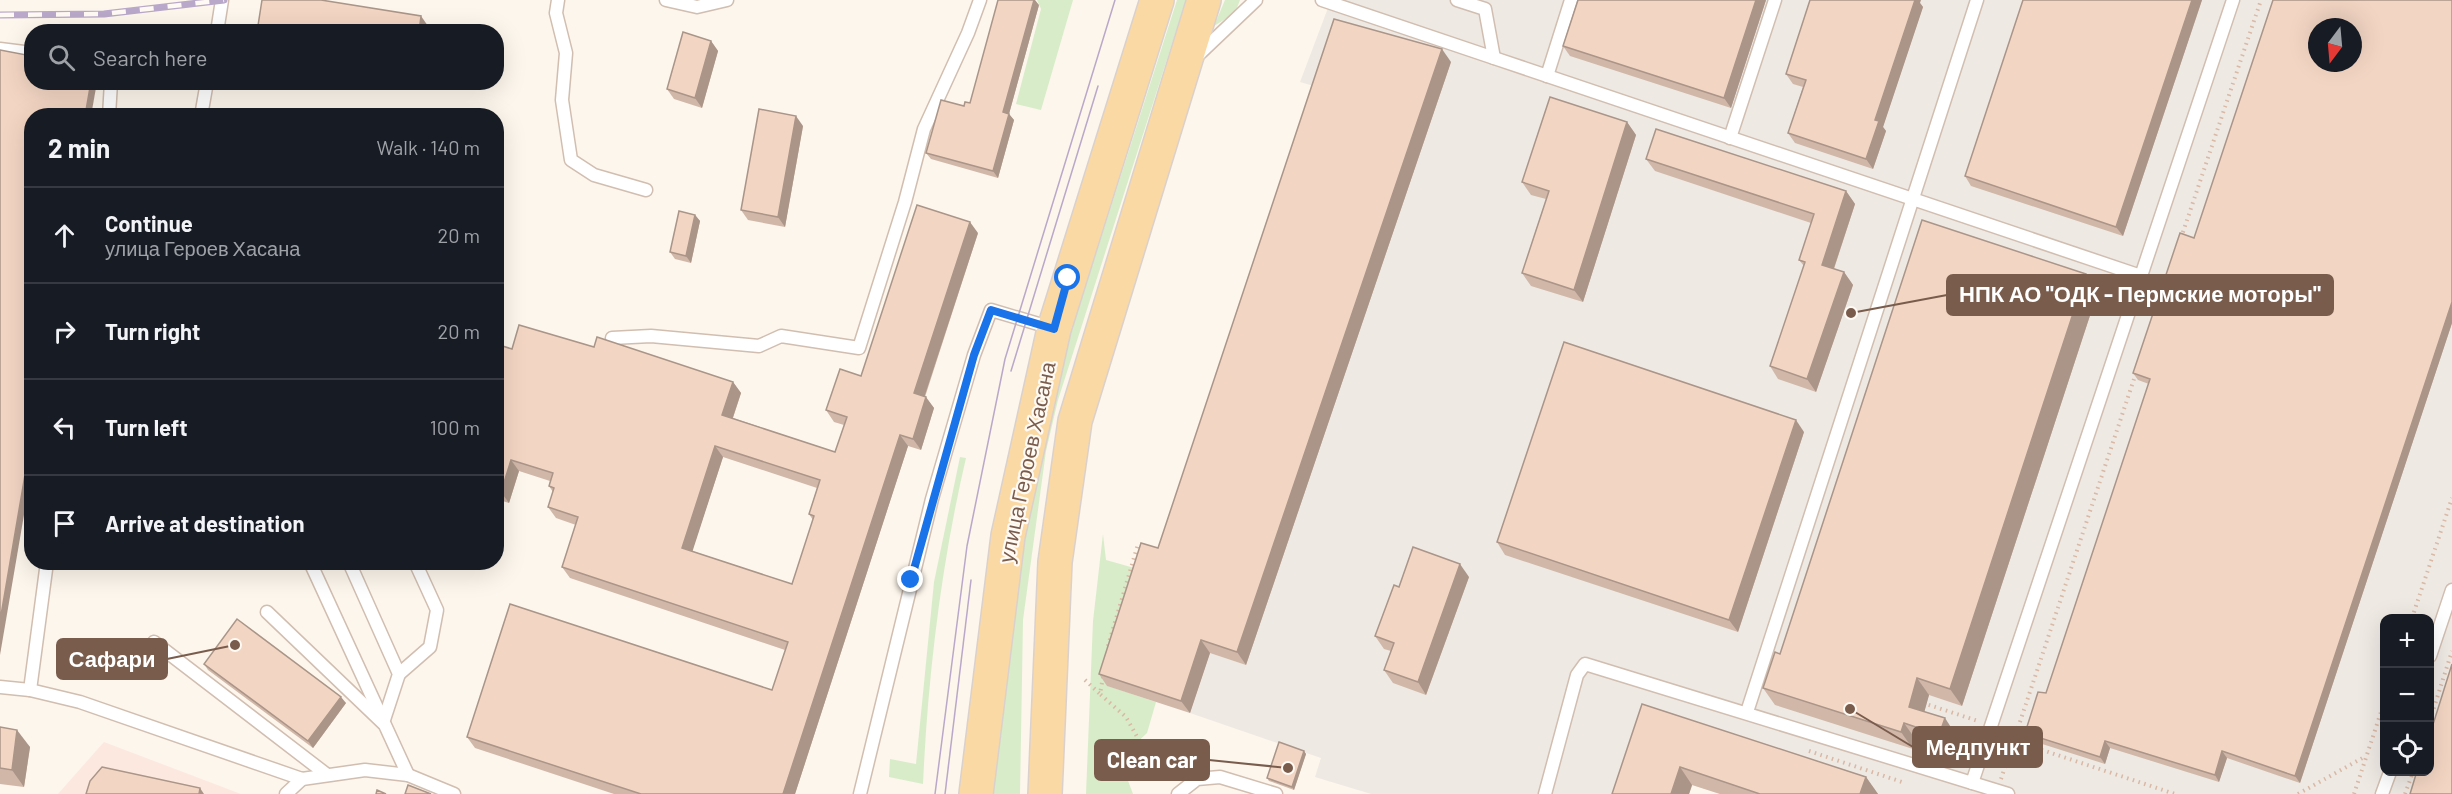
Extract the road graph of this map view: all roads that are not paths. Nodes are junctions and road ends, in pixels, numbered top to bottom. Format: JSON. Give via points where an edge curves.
{"nodes":[{"id":1,"x":222,"y":0,"type":"edge"},
{"id":2,"x":558,"y":0,"type":"edge"},
{"id":3,"x":666,"y":0,"type":"edge"},
{"id":4,"x":728,"y":0,"type":"edge"},
{"id":5,"x":980,"y":0,"type":"edge"},
{"id":6,"x":1157,"y":0,"type":"edge"},
{"id":7,"x":1203,"y":0,"type":"edge"},
{"id":8,"x":1256,"y":0,"type":"edge"},
{"id":9,"x":1322,"y":0,"type":"edge"},
{"id":10,"x":1457,"y":0,"type":"edge"},
{"id":11,"x":1571,"y":0,"type":"edge"},
{"id":12,"x":1775,"y":0,"type":"edge"},
{"id":13,"x":1977,"y":0,"type":"edge"},
{"id":14,"x":2234,"y":0,"type":"edge"},
{"id":15,"x":218,"y":24,"type":"edge"},
{"id":16,"x":0,"y":49,"type":"edge"},
{"id":17,"x":24,"y":53,"type":"edge"},
{"id":18,"x":1494,"y":58,"type":"junction"},
{"id":19,"x":1181,"y":70,"type":"junction"},
{"id":20,"x":1547,"y":76,"type":"junction"},
{"id":21,"x":111,"y":90,"type":"edge"},
{"id":22,"x":206,"y":90,"type":"edge"},
{"id":23,"x":109,"y":108,"type":"edge"},
{"id":24,"x":202,"y":108,"type":"edge"},
{"id":25,"x":1730,"y":138,"type":"junction"},
{"id":26,"x":646,"y":190,"type":"dead end"},
{"id":27,"x":1911,"y":199,"type":"junction"},
{"id":28,"x":2141,"y":276,"type":"junction"},
{"id":29,"x":1054,"y":329,"type":"junction"},
{"id":30,"x":612,"y":338,"type":"dead end"},
{"id":31,"x":46,"y":570,"type":"edge"},
{"id":32,"x":314,"y":570,"type":"edge"},
{"id":33,"x":353,"y":570,"type":"edge"},
{"id":34,"x":420,"y":570,"type":"edge"},
{"id":35,"x":2452,"y":590,"type":"edge"},
{"id":36,"x":267,"y":612,"type":"dead end"},
{"id":37,"x":154,"y":642,"type":"dead end"},
{"id":38,"x":2434,"y":644,"type":"edge"},
{"id":39,"x":399,"y":674,"type":"junction"},
{"id":40,"x":0,"y":687,"type":"edge"},
{"id":41,"x":30,"y":690,"type":"junction"},
{"id":42,"x":1747,"y":712,"type":"junction"},
{"id":43,"x":383,"y":723,"type":"junction"},
{"id":44,"x":326,"y":774,"type":"junction"},
{"id":45,"x":408,"y":775,"type":"junction"},
{"id":46,"x":2388,"y":776,"type":"edge"},
{"id":47,"x":302,"y":779,"type":"junction"},
{"id":48,"x":1972,"y":783,"type":"junction"},
{"id":49,"x":2003,"y":792,"type":"edge"},
{"id":50,"x":286,"y":794,"type":"edge"},
{"id":51,"x":454,"y":794,"type":"edge"},
{"id":52,"x":860,"y":794,"type":"edge"},
{"id":53,"x":976,"y":794,"type":"edge"},
{"id":54,"x":1046,"y":794,"type":"edge"},
{"id":55,"x":1178,"y":794,"type":"edge"},
{"id":56,"x":1276,"y":794,"type":"edge"},
{"id":57,"x":1545,"y":794,"type":"edge"},
{"id":58,"x":2382,"y":794,"type":"edge"}],
"edges":[{"from":1,"to":15,"type":"lane"},
{"from":2,"to":26,"type":"lane","via":[[556,13],[566,53],[562,100],[571,160],[594,175]]},
{"from":3,"to":4,"type":"lane","via":[[697,7]]},
{"from":5,"to":30,"type":"lane","via":[[924,129],[906,202],[859,348],[781,336],[759,346],[651,336]]},
{"from":6,"to":29,"type":"main road","name":"улица Героев Хасана"},
{"from":7,"to":19,"type":"main road","name":"улица Героев Хасана"},
{"from":8,"to":19,"type":"lane"},
{"from":9,"to":18,"type":"lane"},
{"from":10,"to":18,"type":"lane","via":[[1485,9]]},
{"from":11,"to":20,"type":"lane"},
{"from":12,"to":25,"type":"lane"},
{"from":13,"to":27,"type":"lane"},
{"from":14,"to":28,"type":"lane"},
{"from":16,"to":17,"type":"lane"},
{"from":18,"to":20,"type":"lane"},
{"from":19,"to":54,"type":"main road","name":"улица Героев Хасана","via":[[1075,421],[1055,562]]},
{"from":20,"to":25,"type":"lane"},
{"from":21,"to":23,"type":"lane"},
{"from":22,"to":24,"type":"lane"},
{"from":25,"to":27,"type":"lane"},
{"from":27,"to":28,"type":"lane"},
{"from":27,"to":42,"type":"lane"},
{"from":28,"to":48,"type":"lane"},
{"from":29,"to":52,"type":"lane","via":[[991,310],[932,500]]},
{"from":29,"to":53,"type":"main road","name":"улица Героев Хасана","via":[[1008,536]]},
{"from":31,"to":41,"type":"lane"},
{"from":32,"to":43,"type":"lane"},
{"from":33,"to":39,"type":"lane"},
{"from":34,"to":39,"type":"lane","via":[[438,610],[430,647]]},
{"from":35,"to":38,"type":"lane"},
{"from":36,"to":43,"type":"lane"},
{"from":37,"to":44,"type":"lane"},
{"from":39,"to":43,"type":"lane"},
{"from":40,"to":41,"type":"lane"},
{"from":41,"to":47,"type":"lane","via":[[80,702]]},
{"from":42,"to":48,"type":"lane"},
{"from":42,"to":57,"type":"lane","via":[[1585,664],[1577,675]]},
{"from":43,"to":45,"type":"lane"},
{"from":44,"to":45,"type":"lane","via":[[365,770]]},
{"from":44,"to":47,"type":"lane"},
{"from":45,"to":51,"type":"lane"},
{"from":46,"to":58,"type":"lane"},
{"from":47,"to":50,"type":"lane"},
{"from":48,"to":49,"type":"lane"},
{"from":55,"to":56,"type":"lane","via":[[1197,779],[1220,777]]}]}
